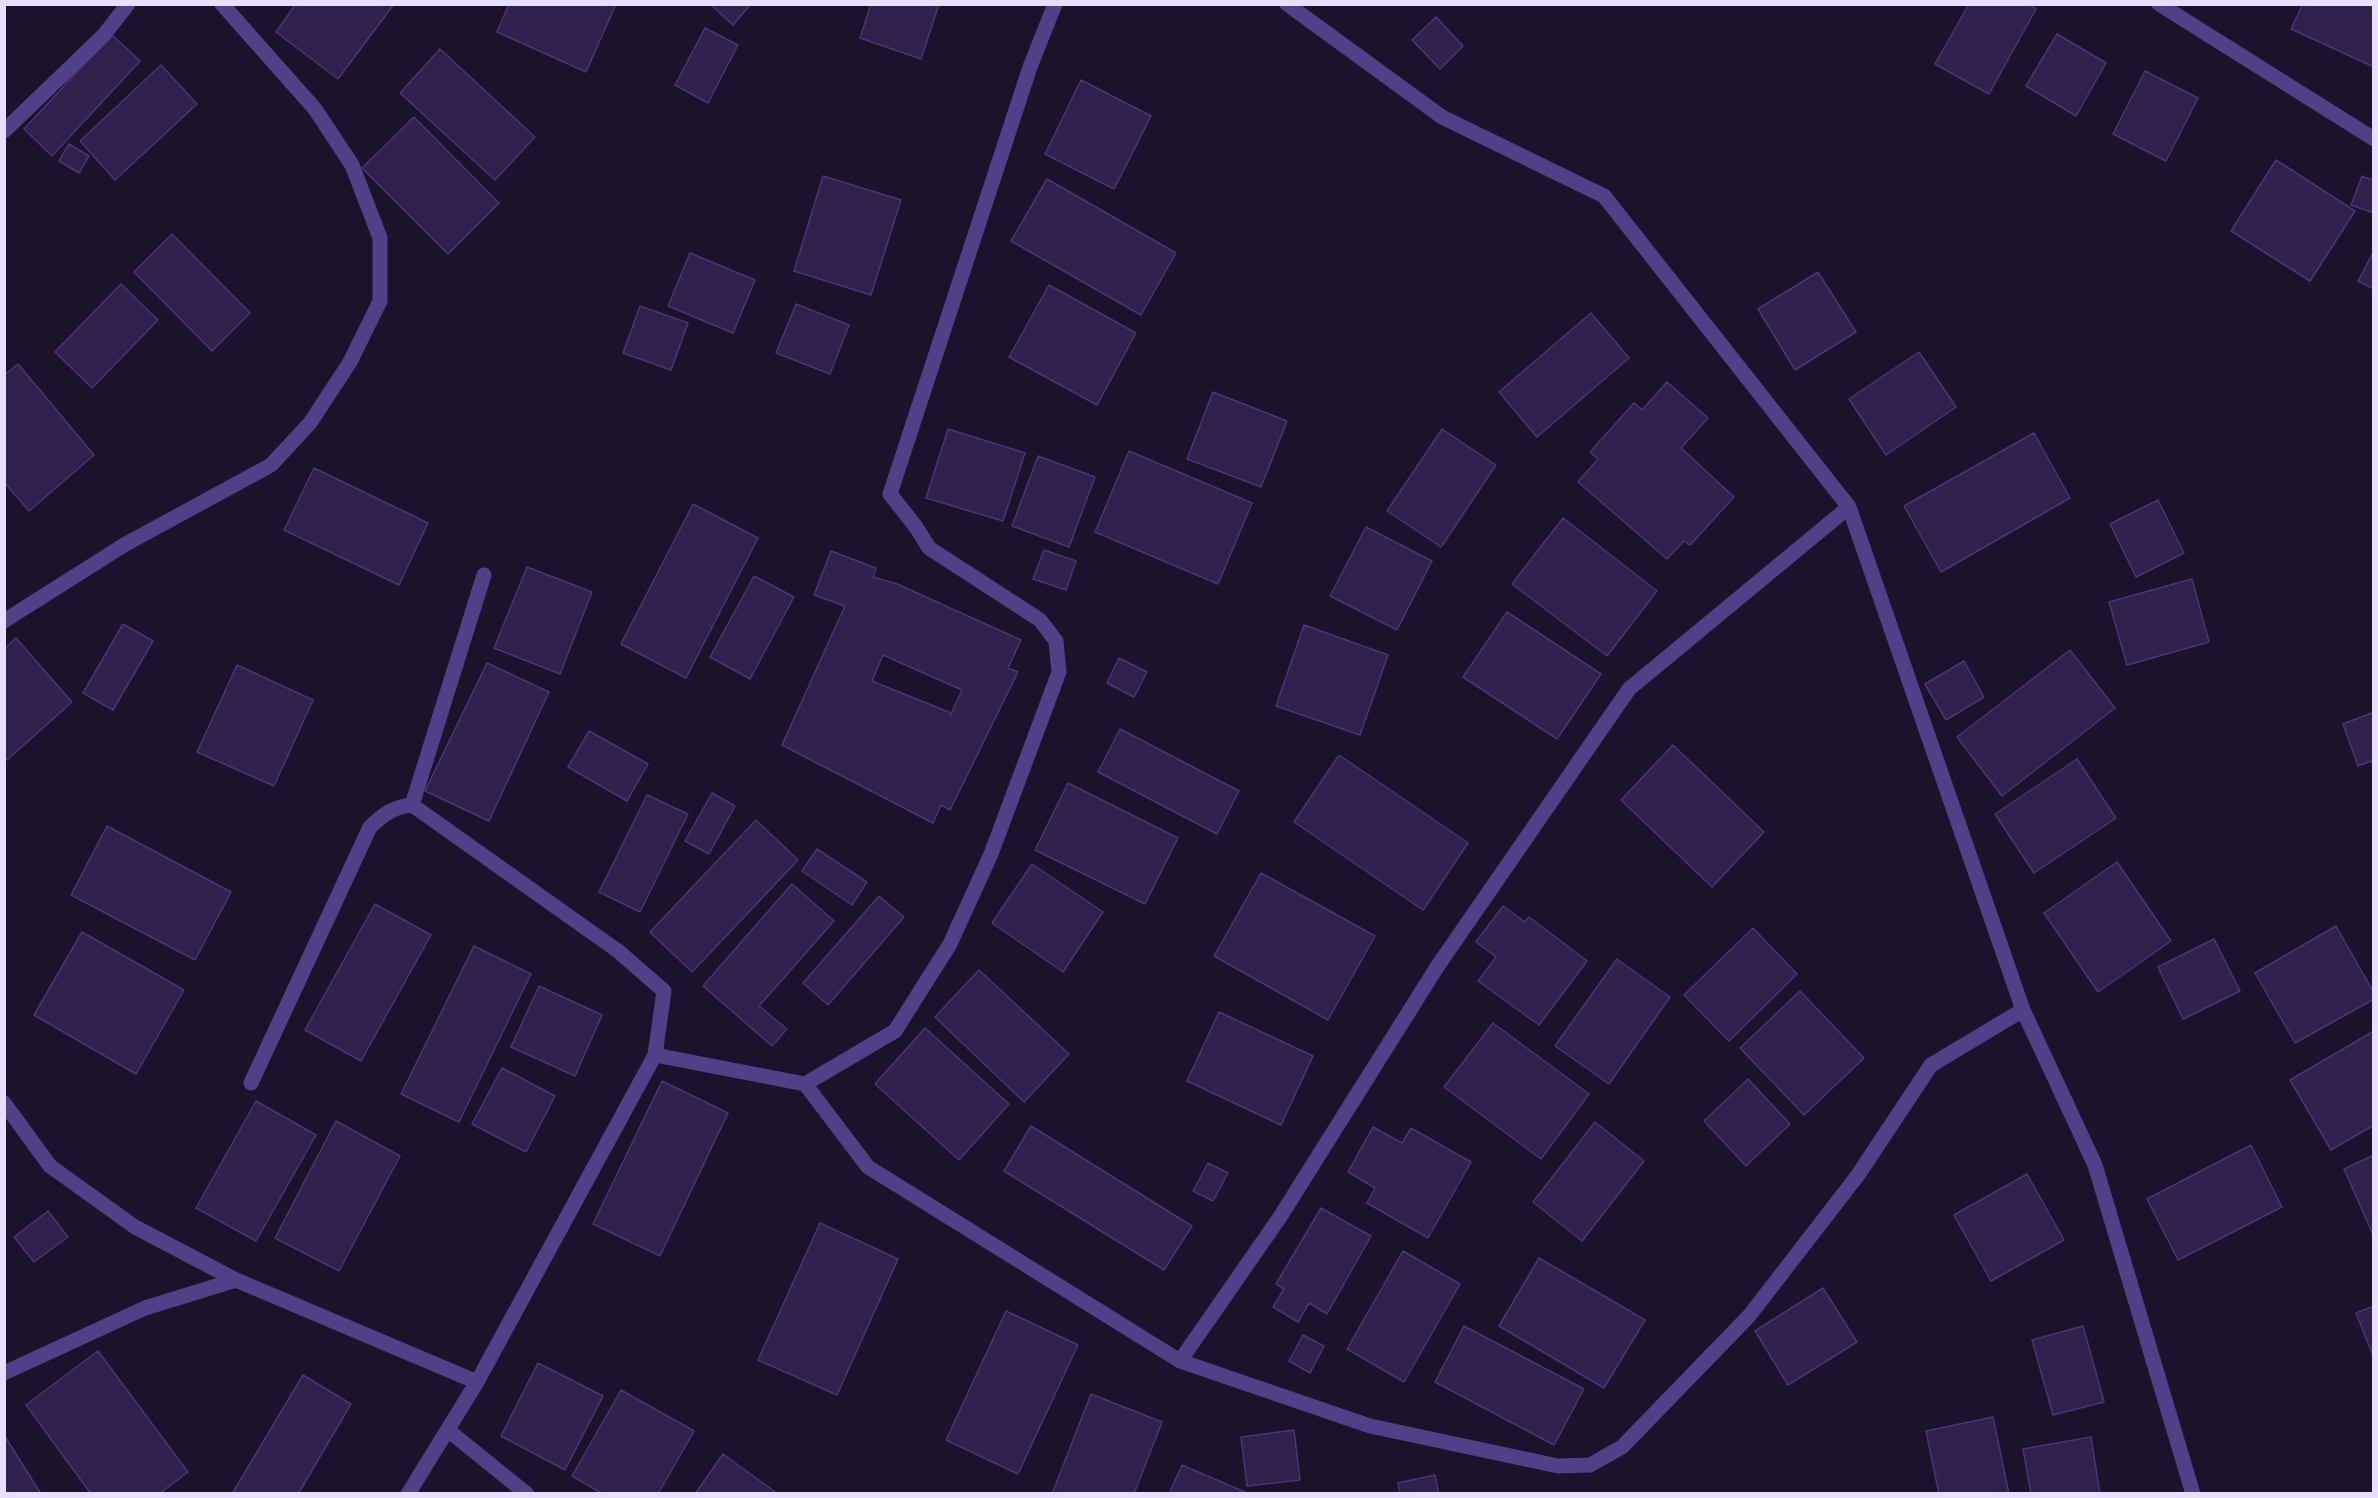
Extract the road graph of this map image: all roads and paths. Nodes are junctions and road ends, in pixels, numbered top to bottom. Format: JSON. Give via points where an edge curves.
{"nodes":[{"id":1,"x":128,"y":4,"type":"edge"},
{"id":2,"x":222,"y":4,"type":"edge"},
{"id":3,"x":1055,"y":4,"type":"edge"},
{"id":4,"x":1287,"y":4,"type":"edge"},
{"id":5,"x":2159,"y":4,"type":"edge"},
{"id":6,"x":2188,"y":4,"type":"edge"},
{"id":7,"x":2180,"y":18,"type":"junction"},
{"id":8,"x":4,"y":131,"type":"edge"},
{"id":9,"x":2373,"y":139,"type":"edge"},
{"id":10,"x":1849,"y":507,"type":"junction"},
{"id":11,"x":484,"y":575,"type":"dead end"},
{"id":12,"x":4,"y":621,"type":"edge"},
{"id":13,"x":412,"y":806,"type":"junction"},
{"id":14,"x":2023,"y":1010,"type":"junction"},
{"id":15,"x":655,"y":1055,"type":"junction"},
{"id":16,"x":250,"y":1083,"type":"dead end"},
{"id":17,"x":805,"y":1084,"type":"junction"},
{"id":18,"x":4,"y":1103,"type":"edge"},
{"id":19,"x":236,"y":1280,"type":"junction"},
{"id":20,"x":1180,"y":1361,"type":"junction"},
{"id":21,"x":4,"y":1373,"type":"edge"},
{"id":22,"x":477,"y":1382,"type":"junction"},
{"id":23,"x":449,"y":1431,"type":"junction"},
{"id":24,"x":408,"y":1494,"type":"edge"},
{"id":25,"x":527,"y":1494,"type":"edge"},
{"id":26,"x":2193,"y":1494,"type":"edge"}],
"edges":[{"from":1,"to":8,"type":"street","via":[[103,36]]},
{"from":2,"to":12,"type":"street","via":[[315,110],[352,165],[380,238],[380,301],[339,379],[310,423],[271,465],[124,545]]},
{"from":3,"to":17,"type":"street","via":[[1030,67],[890,494],[929,548],[1041,620],[1056,641],[1059,672],[991,854],[950,944],[895,1031]]},
{"from":4,"to":10,"type":"street","via":[[1442,117],[1604,196]]},
{"from":5,"to":7,"type":"street"},
{"from":6,"to":7,"type":"street"},
{"from":7,"to":9,"type":"street"},
{"from":10,"to":14,"type":"street"},
{"from":10,"to":20,"type":"street","via":[[1629,689],[1437,967],[1280,1217]]},
{"from":11,"to":13,"type":"street"},
{"from":13,"to":15,"type":"street","via":[[618,951],[664,991]]},
{"from":13,"to":16,"type":"street","via":[[387,810],[370,827]]},
{"from":14,"to":20,"type":"street","via":[[1931,1065],[1857,1175],[1749,1316],[1622,1447],[1590,1465],[1558,1466],[1370,1426]]},
{"from":14,"to":26,"type":"street","via":[[2095,1165]]},
{"from":15,"to":17,"type":"street"},
{"from":15,"to":22,"type":"street"},
{"from":17,"to":20,"type":"street","via":[[868,1167]]},
{"from":18,"to":19,"type":"street","via":[[50,1166],[135,1227]]},
{"from":19,"to":21,"type":"street","via":[[145,1308]]},
{"from":19,"to":22,"type":"street"},
{"from":22,"to":23,"type":"street"},
{"from":23,"to":24,"type":"street"},
{"from":23,"to":25,"type":"street"}]}
